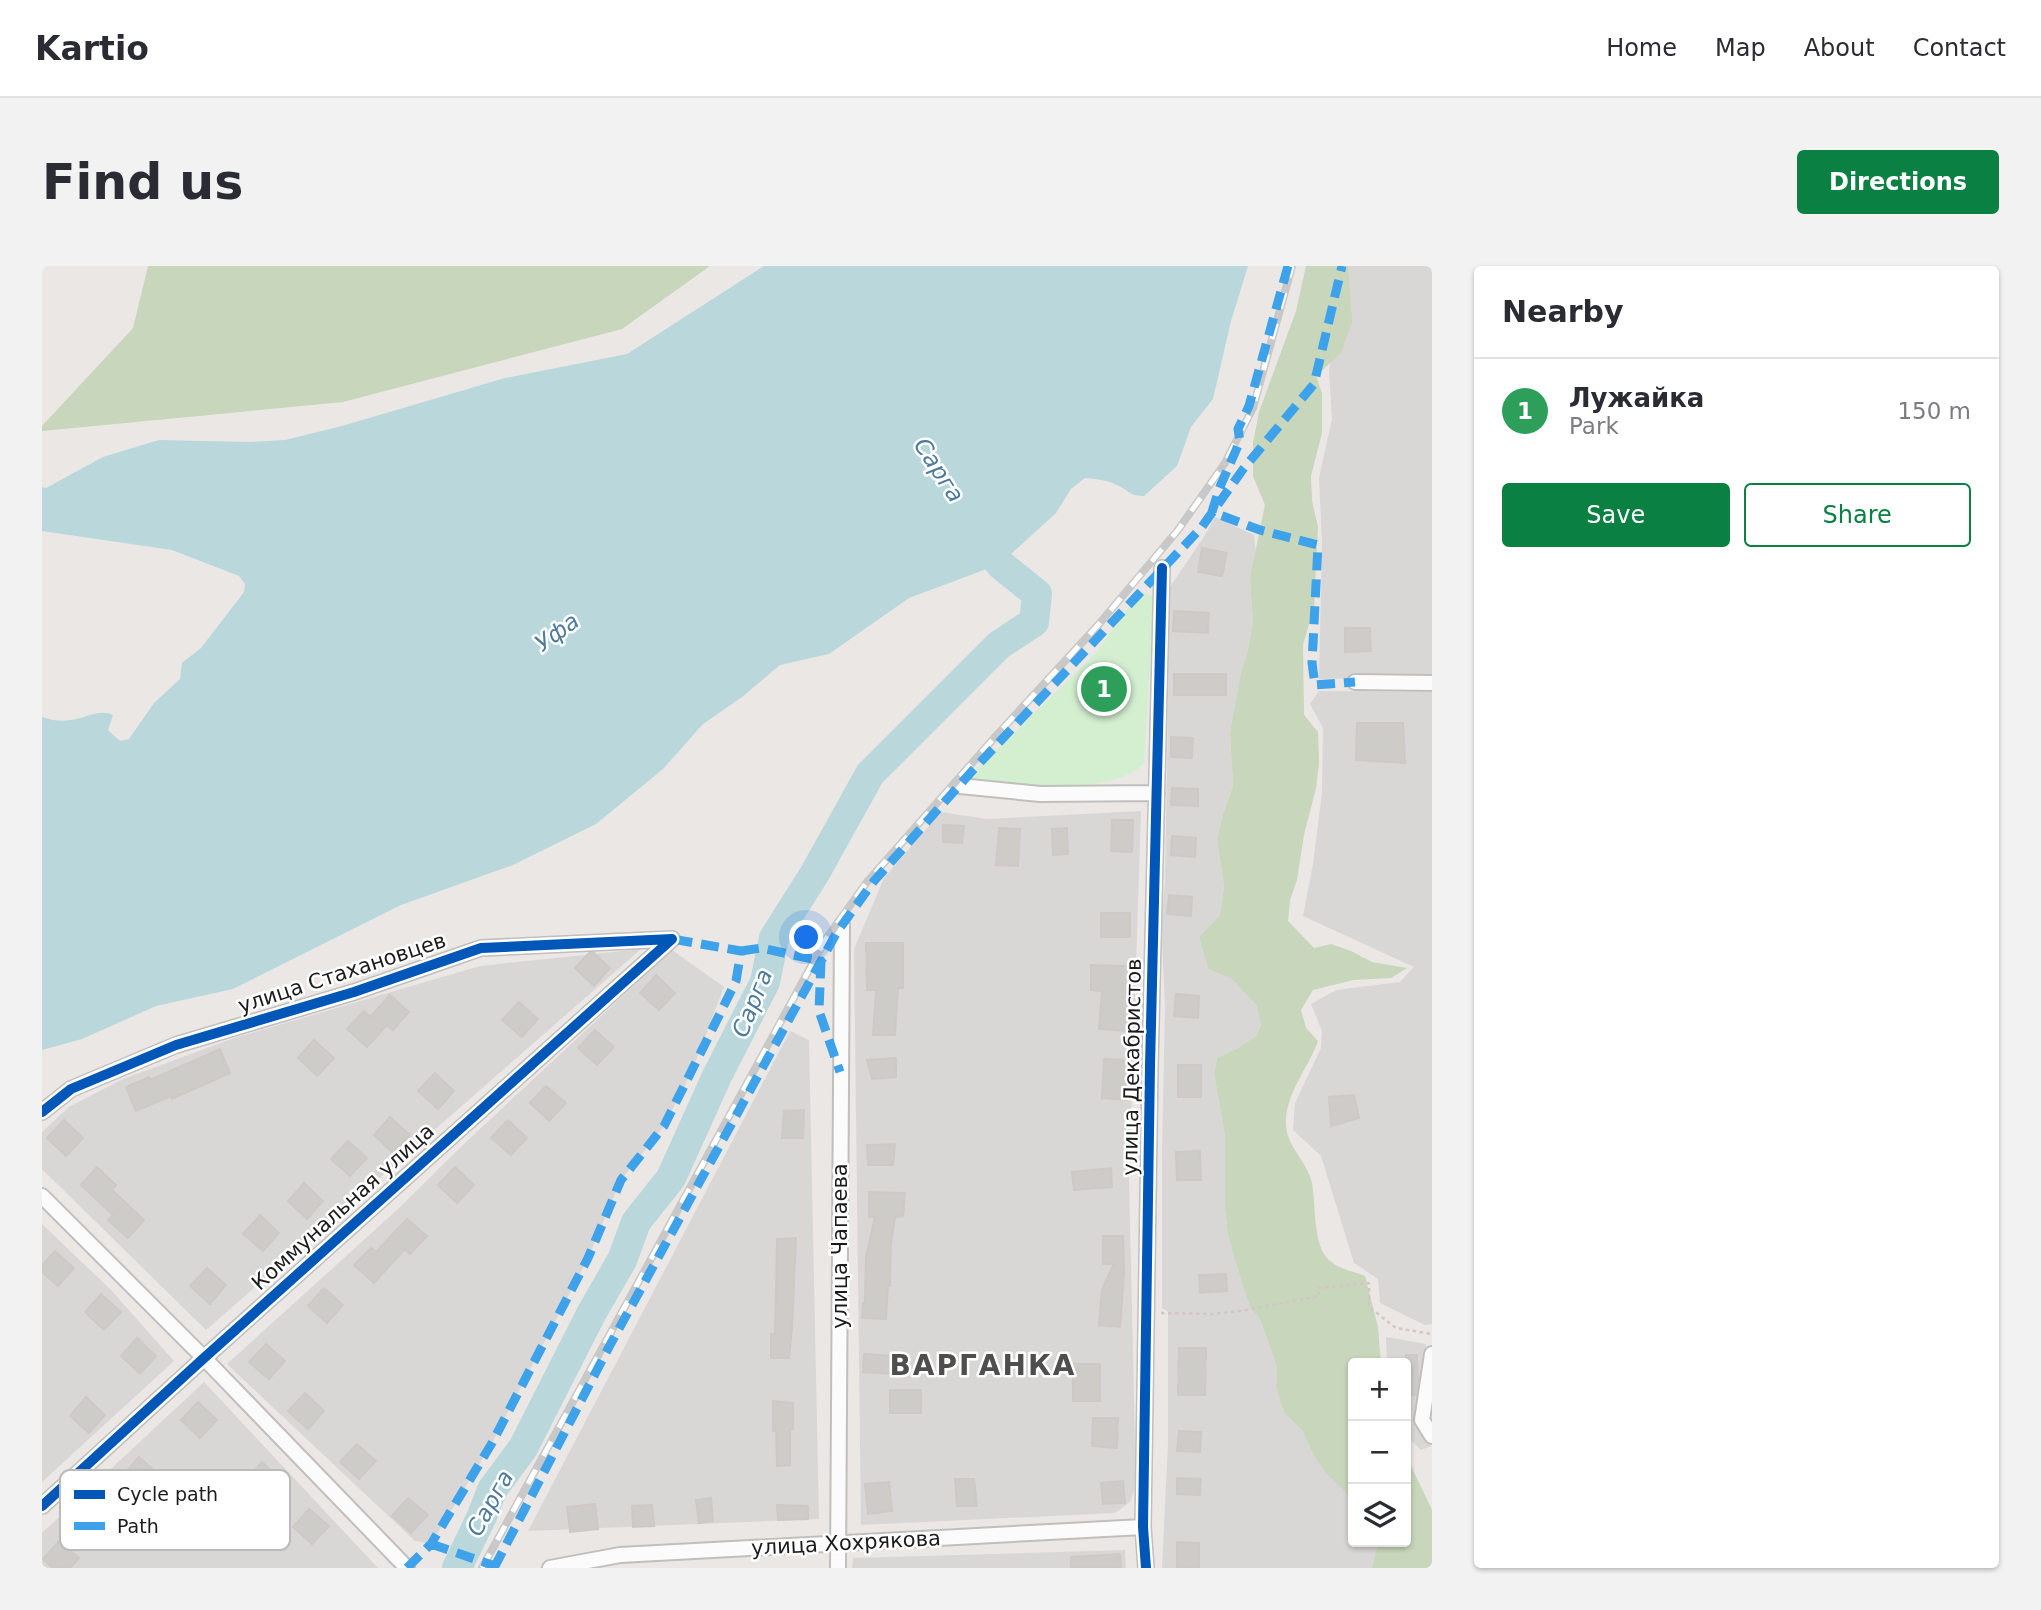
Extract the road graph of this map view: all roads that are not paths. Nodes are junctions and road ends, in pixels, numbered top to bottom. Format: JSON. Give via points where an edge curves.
{"nodes":[{"id":1,"x":1162,"y":568,"type":"dead end"},
{"id":2,"x":1355,"y":682,"type":"dead end"},
{"id":3,"x":1432,"y":683,"type":"edge"},
{"id":4,"x":960,"y":786,"type":"dead end"},
{"id":5,"x":1157,"y":793,"type":"junction"},
{"id":6,"x":842,"y":925,"type":"dead end"},
{"id":7,"x":672,"y":939,"type":"joint"},
{"id":8,"x":42,"y":1112,"type":"edge"},
{"id":9,"x":42,"y":1196,"type":"edge"},
{"id":10,"x":1432,"y":1354,"type":"edge"},
{"id":11,"x":204,"y":1358,"type":"junction"},
{"id":12,"x":1432,"y":1436,"type":"edge"},
{"id":13,"x":81,"y":1470,"type":"edge"},
{"id":14,"x":60,"y":1490,"type":"edge"},
{"id":15,"x":42,"y":1506,"type":"edge"},
{"id":16,"x":1143,"y":1527,"type":"junction"},
{"id":17,"x":838,"y":1544,"type":"junction"},
{"id":18,"x":407,"y":1568,"type":"edge"},
{"id":19,"x":550,"y":1568,"type":"edge"},
{"id":20,"x":838,"y":1568,"type":"edge"},
{"id":21,"x":1146,"y":1568,"type":"edge"}],
"edges":[{"from":1,"to":5,"type":"street","name":"улица Декабристов"},
{"from":2,"to":3,"type":"street"},
{"from":4,"to":5,"type":"street","via":[[1040,794]]},
{"from":5,"to":16,"type":"street","name":"улица Декабристов"},
{"from":6,"to":17,"type":"street","name":"улица Чапаева"},
{"from":7,"to":8,"type":"street","name":"улица Стахановцев","via":[[481,948],[176,1045],[71,1089]]},
{"from":7,"to":11,"type":"street","name":"Коммунальная улица"},
{"from":9,"to":11,"type":"street"},
{"from":10,"to":12,"type":"street","via":[[1422,1420]]},
{"from":11,"to":13,"type":"street","name":"Коммунальная улица"},
{"from":11,"to":18,"type":"street"},
{"from":14,"to":15,"type":"street","name":"Коммунальная улица"},
{"from":16,"to":17,"type":"street","name":"улица Хохрякова"},
{"from":16,"to":21,"type":"street","name":"улица Декабристов"},
{"from":17,"to":19,"type":"street","name":"улица Хохрякова","via":[[620,1555]]},
{"from":17,"to":20,"type":"street","name":"улица Чапаева"}]}
